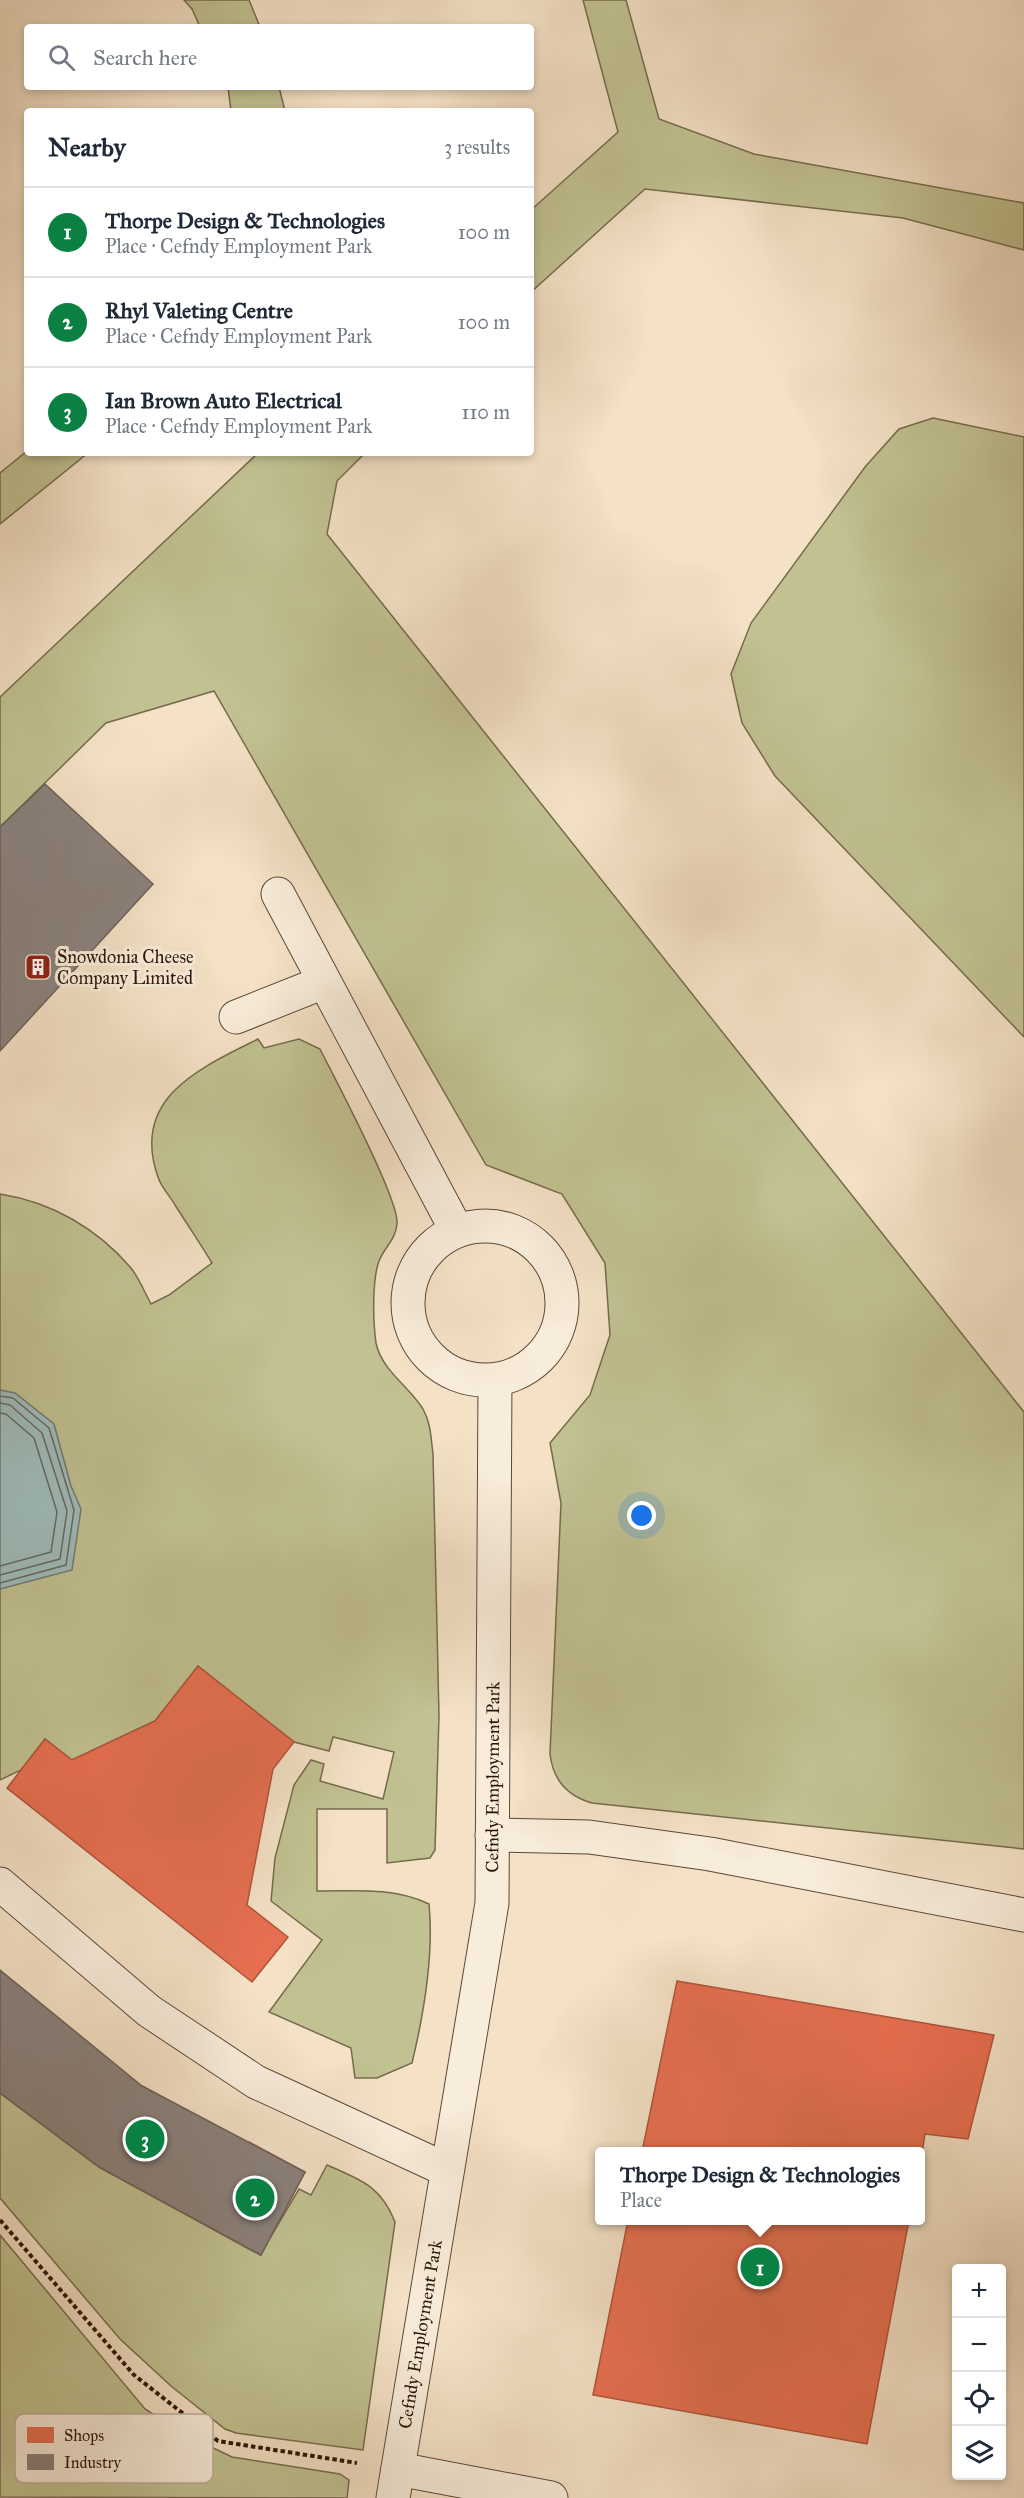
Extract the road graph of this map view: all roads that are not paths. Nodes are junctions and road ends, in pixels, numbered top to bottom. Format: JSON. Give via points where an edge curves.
{"nodes":[{"id":1,"x":278,"y":894,"type":"dead end"},
{"id":2,"x":324,"y":982,"type":"junction"},
{"id":3,"x":236,"y":1017,"type":"dead end"},
{"id":4,"x":457,"y":1231,"type":"junction"},
{"id":5,"x":495,"y":1380,"type":"junction"},
{"id":6,"x":492,"y":1835,"type":"junction"},
{"id":7,"x":0,"y":1884,"type":"edge"},
{"id":8,"x":1024,"y":1915,"type":"edge"},
{"id":9,"x":447,"y":2170,"type":"junction"},
{"id":10,"x":396,"y":2484,"type":"edge"},
{"id":11,"x":551,"y":2498,"type":"edge"}],
"edges":[{"from":1,"to":2,"type":"street"},
{"from":2,"to":3,"type":"street"},
{"from":2,"to":4,"type":"street"},
{"from":4,"to":5,"type":"street","via":[[436,1243],[419,1262],[410,1285],[408,1310],[414,1334],[427,1355],[440,1365],[470,1379]]},
{"from":4,"to":5,"type":"street","via":[[482,1225],[508,1229],[531,1241],[549,1260],[559,1284],[561,1310],[555,1335],[540,1356],[520,1372]]},
{"from":5,"to":6,"type":"street","name":"Cefndy Employment Park"},
{"from":6,"to":8,"type":"street","via":[[589,1837],[710,1854]]},
{"from":6,"to":9,"type":"street","name":"Cefndy Employment Park","via":[[492,1903]]},
{"from":7,"to":9,"type":"street","via":[[149,2011],[256,2082]]},
{"from":9,"to":10,"type":"street","name":"Cefndy Employment Park"},
{"from":10,"to":11,"type":"street"}]}
